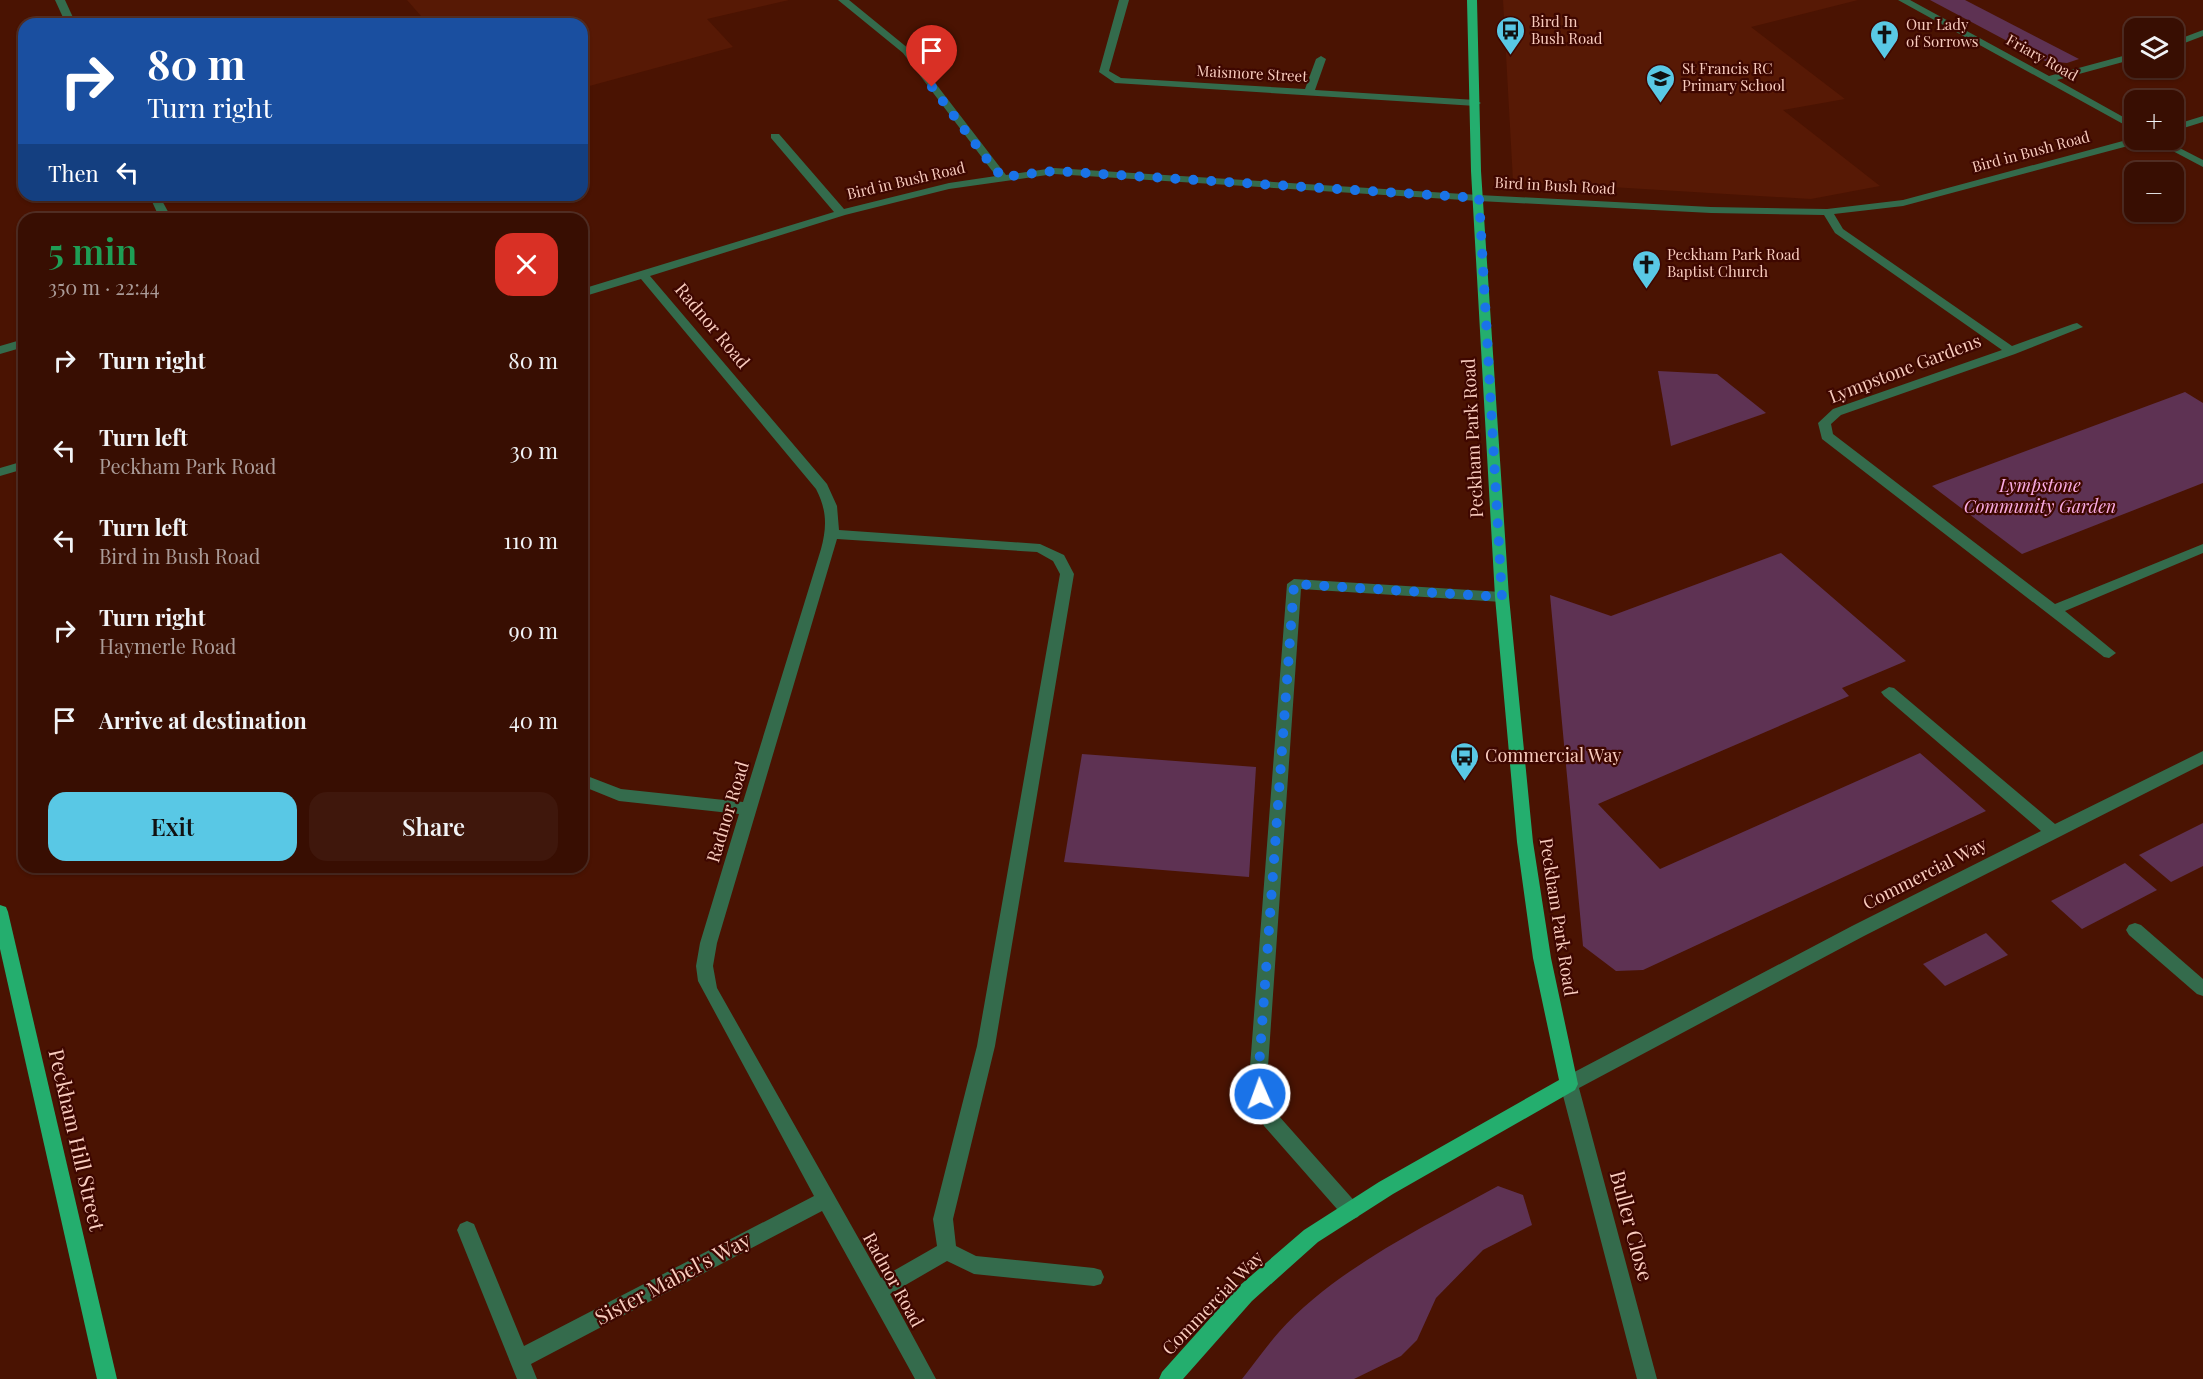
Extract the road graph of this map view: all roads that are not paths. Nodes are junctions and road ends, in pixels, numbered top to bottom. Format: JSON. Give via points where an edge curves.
{"nodes":[{"id":1,"x":60,"y":0,"type":"edge"},
{"id":2,"x":843,"y":0,"type":"edge"},
{"id":3,"x":1124,"y":0,"type":"edge"},
{"id":4,"x":1473,"y":0,"type":"edge"},
{"id":5,"x":1903,"y":0,"type":"edge"},
{"id":6,"x":68,"y":18,"type":"edge"},
{"id":7,"x":2203,"y":33,"type":"edge"},
{"id":8,"x":2184,"y":40,"type":"edge"},
{"id":9,"x":1321,"y":59,"type":"dead end"},
{"id":10,"x":2124,"y":59,"type":"edge"},
{"id":11,"x":2051,"y":80,"type":"junction"},
{"id":12,"x":1309,"y":92,"type":"junction"},
{"id":13,"x":1476,"y":103,"type":"junction"},
{"id":14,"x":2203,"y":119,"type":"edge"},
{"id":15,"x":2124,"y":121,"type":"edge"},
{"id":16,"x":2184,"y":126,"type":"edge"},
{"id":17,"x":775,"y":136,"type":"dead end"},
{"id":18,"x":2124,"y":144,"type":"edge"},
{"id":19,"x":2176,"y":150,"type":"edge"},
{"id":20,"x":2203,"y":164,"type":"edge"},
{"id":21,"x":1002,"y":177,"type":"junction"},
{"id":22,"x":1479,"y":198,"type":"junction"},
{"id":23,"x":1827,"y":212,"type":"junction"},
{"id":24,"x":841,"y":213,"type":"junction"},
{"id":25,"x":643,"y":274,"type":"junction"},
{"id":26,"x":588,"y":291,"type":"edge"},
{"id":27,"x":2077,"y":327,"type":"dead end"},
{"id":28,"x":18,"y":345,"type":"edge"},
{"id":29,"x":0,"y":350,"type":"edge"},
{"id":30,"x":2011,"y":351,"type":"junction"},
{"id":31,"x":18,"y":467,"type":"edge"},
{"id":32,"x":0,"y":472,"type":"edge"},
{"id":33,"x":831,"y":534,"type":"junction"},
{"id":34,"x":2203,"y":548,"type":"edge"},
{"id":35,"x":1502,"y":597,"type":"junction"},
{"id":36,"x":2054,"y":610,"type":"junction"},
{"id":37,"x":2109,"y":653,"type":"dead end"},
{"id":38,"x":1889,"y":692,"type":"dead end"},
{"id":39,"x":2203,"y":757,"type":"edge"},
{"id":40,"x":588,"y":782,"type":"edge"},
{"id":41,"x":749,"y":809,"type":"junction"},
{"id":42,"x":2053,"y":832,"type":"junction"},
{"id":43,"x":0,"y":912,"type":"edge"},
{"id":44,"x":2135,"y":930,"type":"dead end"},
{"id":45,"x":2203,"y":989,"type":"edge"},
{"id":46,"x":1569,"y":1084,"type":"junction"},
{"id":47,"x":826,"y":1199,"type":"junction"},
{"id":48,"x":1352,"y":1210,"type":"junction"},
{"id":49,"x":467,"y":1230,"type":"dead end"},
{"id":50,"x":947,"y":1251,"type":"junction"},
{"id":51,"x":1094,"y":1277,"type":"dead end"},
{"id":52,"x":877,"y":1291,"type":"junction"},
{"id":53,"x":519,"y":1359,"type":"junction"},
{"id":54,"x":107,"y":1379,"type":"edge"},
{"id":55,"x":527,"y":1379,"type":"edge"},
{"id":56,"x":926,"y":1379,"type":"edge"},
{"id":57,"x":1169,"y":1379,"type":"edge"},
{"id":58,"x":1647,"y":1379,"type":"edge"}],
"edges":[{"from":1,"to":6,"type":"street"},
{"from":2,"to":21,"type":"street","via":[[906,51]]},
{"from":3,"to":12,"type":"street","name":"Maismore Street","via":[[1104,72],[1119,81]]},
{"from":4,"to":13,"type":"main road","name":"Peckham Park Road"},
{"from":5,"to":11,"type":"street","name":"Friary Road"},
{"from":7,"to":8,"type":"street"},
{"from":9,"to":12,"type":"street"},
{"from":10,"to":11,"type":"street"},
{"from":11,"to":15,"type":"street","name":"Friary Road"},
{"from":12,"to":13,"type":"street","name":"Maismore Street"},
{"from":13,"to":22,"type":"main road","name":"Peckham Park Road"},
{"from":14,"to":16,"type":"street"},
{"from":17,"to":24,"type":"street"},
{"from":18,"to":23,"type":"street","name":"Bird in Bush Road","via":[[1903,203]]},
{"from":19,"to":20,"type":"street"},
{"from":21,"to":22,"type":"street","name":"Bird in Bush Road","via":[[1054,171]]},
{"from":21,"to":24,"type":"street","name":"Bird in Bush Road"},
{"from":22,"to":23,"type":"street","name":"Bird in Bush Road"},
{"from":22,"to":35,"type":"main road","name":"Peckham Park Road"},
{"from":23,"to":30,"type":"street","name":"Lympstone Gardens","via":[[1839,231]]},
{"from":24,"to":25,"type":"street","name":"Bird in Bush Road"},
{"from":25,"to":26,"type":"street","name":"Bird in Bush Road"},
{"from":25,"to":33,"type":"street","name":"Radnor Road","via":[[822,487],[833,513]]},
{"from":27,"to":30,"type":"street","name":"Lympstone Gardens"},
{"from":28,"to":29,"type":"street"},
{"from":30,"to":36,"type":"street","name":"Lympstone Gardens","via":[[1837,412],[1824,423],[1827,436]]},
{"from":31,"to":32,"type":"street"},
{"from":33,"to":41,"type":"street","name":"Radnor Road"},
{"from":33,"to":50,"type":"street","via":[[1040,548],[1059,558],[1067,574],[986,1046],[943,1219]]},
{"from":34,"to":36,"type":"street"},
{"from":35,"to":46,"type":"main road","name":"Peckham Park Road","via":[[1525,842],[1542,958]]},
{"from":35,"to":48,"type":"street","via":[[1294,584],[1260,1094],[1271,1120]]},
{"from":36,"to":37,"type":"street","name":"Lympstone Gardens"},
{"from":38,"to":42,"type":"street"},
{"from":39,"to":42,"type":"street","name":"Commercial Way"},
{"from":40,"to":41,"type":"street","via":[[619,795]]},
{"from":41,"to":47,"type":"street","name":"Radnor Road","via":[[705,951],[706,982]]},
{"from":42,"to":46,"type":"street","name":"Commercial Way"},
{"from":43,"to":54,"type":"main road","name":"Peckham Hill Street"},
{"from":44,"to":45,"type":"street"},
{"from":46,"to":48,"type":"main road","name":"Commercial Way"},
{"from":46,"to":58,"type":"street","name":"Buller Close"},
{"from":47,"to":52,"type":"street","name":"Radnor Road"},
{"from":47,"to":53,"type":"street","name":"Sister Mabel's Way"},
{"from":48,"to":57,"type":"main road","name":"Commercial Way","via":[[1311,1236],[1245,1294]]},
{"from":49,"to":53,"type":"street"},
{"from":50,"to":51,"type":"street","via":[[974,1265]]},
{"from":50,"to":52,"type":"street"},
{"from":52,"to":56,"type":"street","name":"Radnor Road"},
{"from":53,"to":55,"type":"street"}]}
